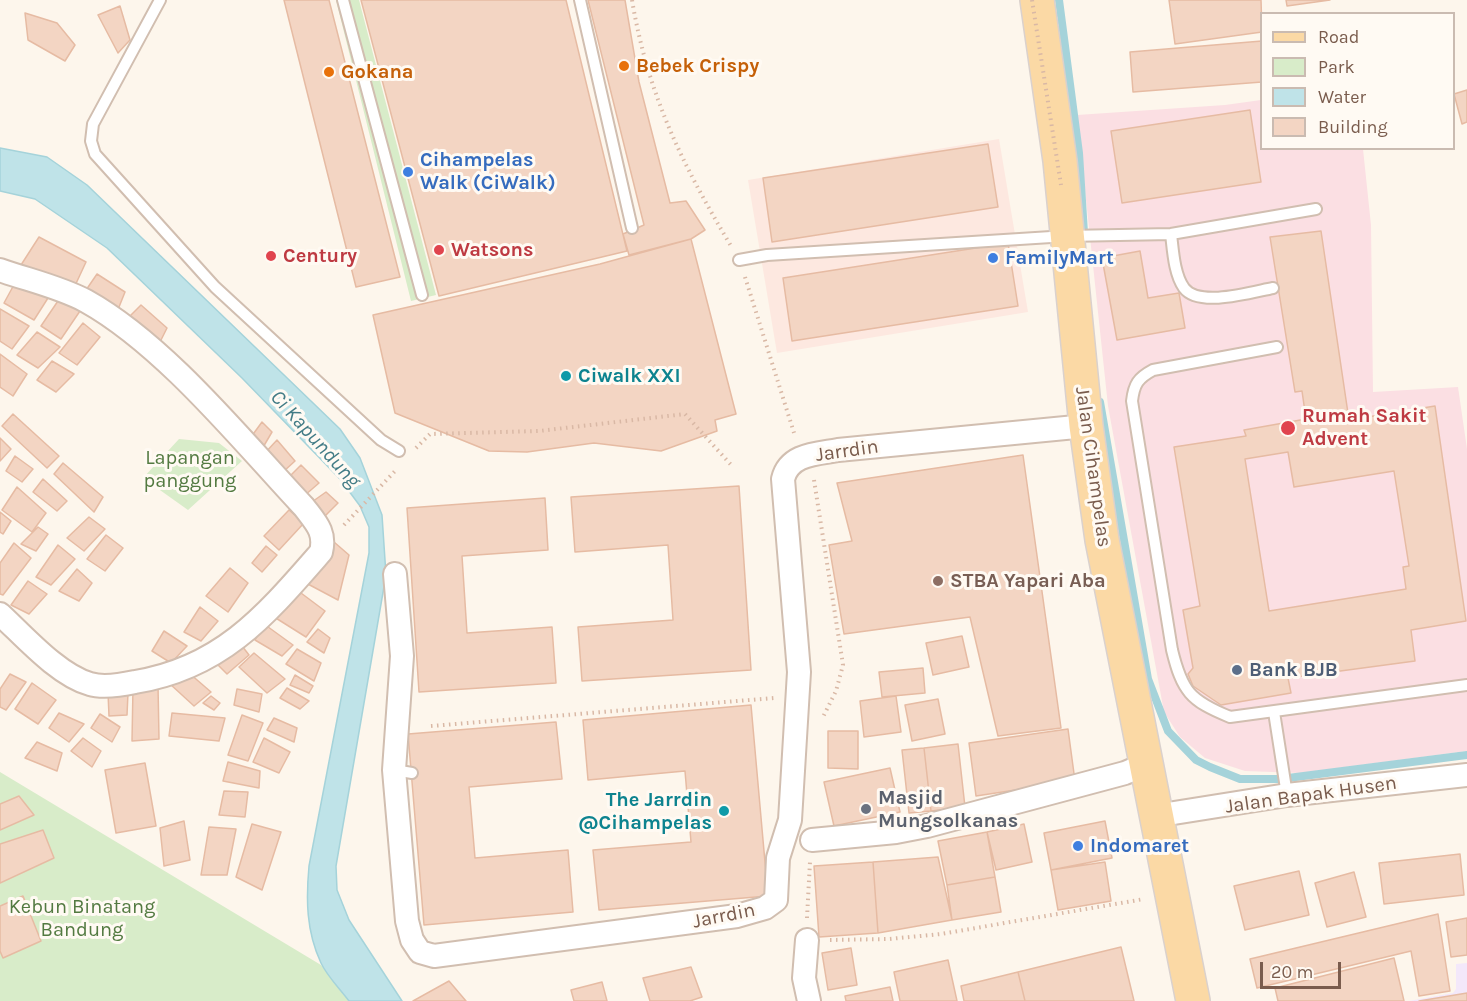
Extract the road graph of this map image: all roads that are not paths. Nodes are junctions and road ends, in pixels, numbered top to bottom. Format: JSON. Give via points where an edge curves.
{"nodes":[{"id":1,"x":160,"y":0,"type":"edge"},
{"id":2,"x":343,"y":0,"type":"edge"},
{"id":3,"x":580,"y":0,"type":"edge"},
{"id":4,"x":1037,"y":0,"type":"edge"},
{"id":5,"x":1316,"y":209,"type":"dead end"},
{"id":6,"x":632,"y":228,"type":"dead end"},
{"id":7,"x":1171,"y":234,"type":"junction"},
{"id":8,"x":1067,"y":236,"type":"junction"},
{"id":9,"x":739,"y":260,"type":"road end"},
{"id":10,"x":0,"y":270,"type":"edge"},
{"id":11,"x":1273,"y":288,"type":"dead end"},
{"id":12,"x":422,"y":295,"type":"dead end"},
{"id":13,"x":1277,"y":347,"type":"dead end"},
{"id":14,"x":1086,"y":426,"type":"junction"},
{"id":15,"x":399,"y":451,"type":"dead end"},
{"id":16,"x":395,"y":574,"type":"dead end"},
{"id":17,"x":0,"y":614,"type":"edge"},
{"id":18,"x":1467,"y":685,"type":"edge"},
{"id":19,"x":1274,"y":712,"type":"junction"},
{"id":20,"x":1146,"y":764,"type":"junction"},
{"id":21,"x":1467,"y":775,"type":"edge"},
{"id":22,"x":1287,"y":795,"type":"junction"},
{"id":23,"x":1155,"y":816,"type":"junction"},
{"id":24,"x":812,"y":840,"type":"dead end"},
{"id":25,"x":807,"y":940,"type":"road end"},
{"id":26,"x":809,"y":1001,"type":"edge"},
{"id":27,"x":1193,"y":1001,"type":"edge"}],
"edges":[{"from":1,"to":15,"type":"lane","via":[[93,124],[91,141],[95,154],[215,287],[381,440]]},
{"from":2,"to":12,"type":"lane"},
{"from":3,"to":6,"type":"lane"},
{"from":4,"to":8,"type":"main road","name":"Jalan Cihampelas"},
{"from":5,"to":7,"type":"lane"},
{"from":7,"to":8,"type":"lane"},
{"from":7,"to":11,"type":"lane","via":[[1180,279],[1195,296],[1224,297]]},
{"from":8,"to":9,"type":"lane"},
{"from":8,"to":14,"type":"main road","name":"Jalan Cihampelas"},
{"from":10,"to":17,"type":"street","via":[[84,300],[165,361],[304,507],[324,541],[321,552],[251,628],[223,650],[151,680],[90,684],[62,669]]},
{"from":13,"to":19,"type":"lane","via":[[1153,370],[1140,377],[1133,387],[1132,401],[1179,677],[1189,695],[1230,717]]},
{"from":14,"to":16,"type":"street","name":"Jarrdin","via":[[838,450],[801,457],[785,470],[799,672],[790,820],[778,858],[777,898],[765,908],[726,918],[434,956],[420,952],[407,921],[402,656]]},
{"from":14,"to":20,"type":"main road","name":"Jalan Cihampelas","via":[[1102,540]]},
{"from":18,"to":19,"type":"lane"},
{"from":19,"to":22,"type":"lane"},
{"from":20,"to":23,"type":"main road","name":"Jalan Cihampelas"},
{"from":20,"to":24,"type":"street","via":[[927,826]]},
{"from":21,"to":22,"type":"street","name":"Jalan Bapak Husen"},
{"from":22,"to":23,"type":"street","name":"Jalan Bapak Husen"},
{"from":23,"to":27,"type":"main road","name":"Jalan Cihampelas"},
{"from":25,"to":26,"type":"street","via":[[804,978]]}]}
